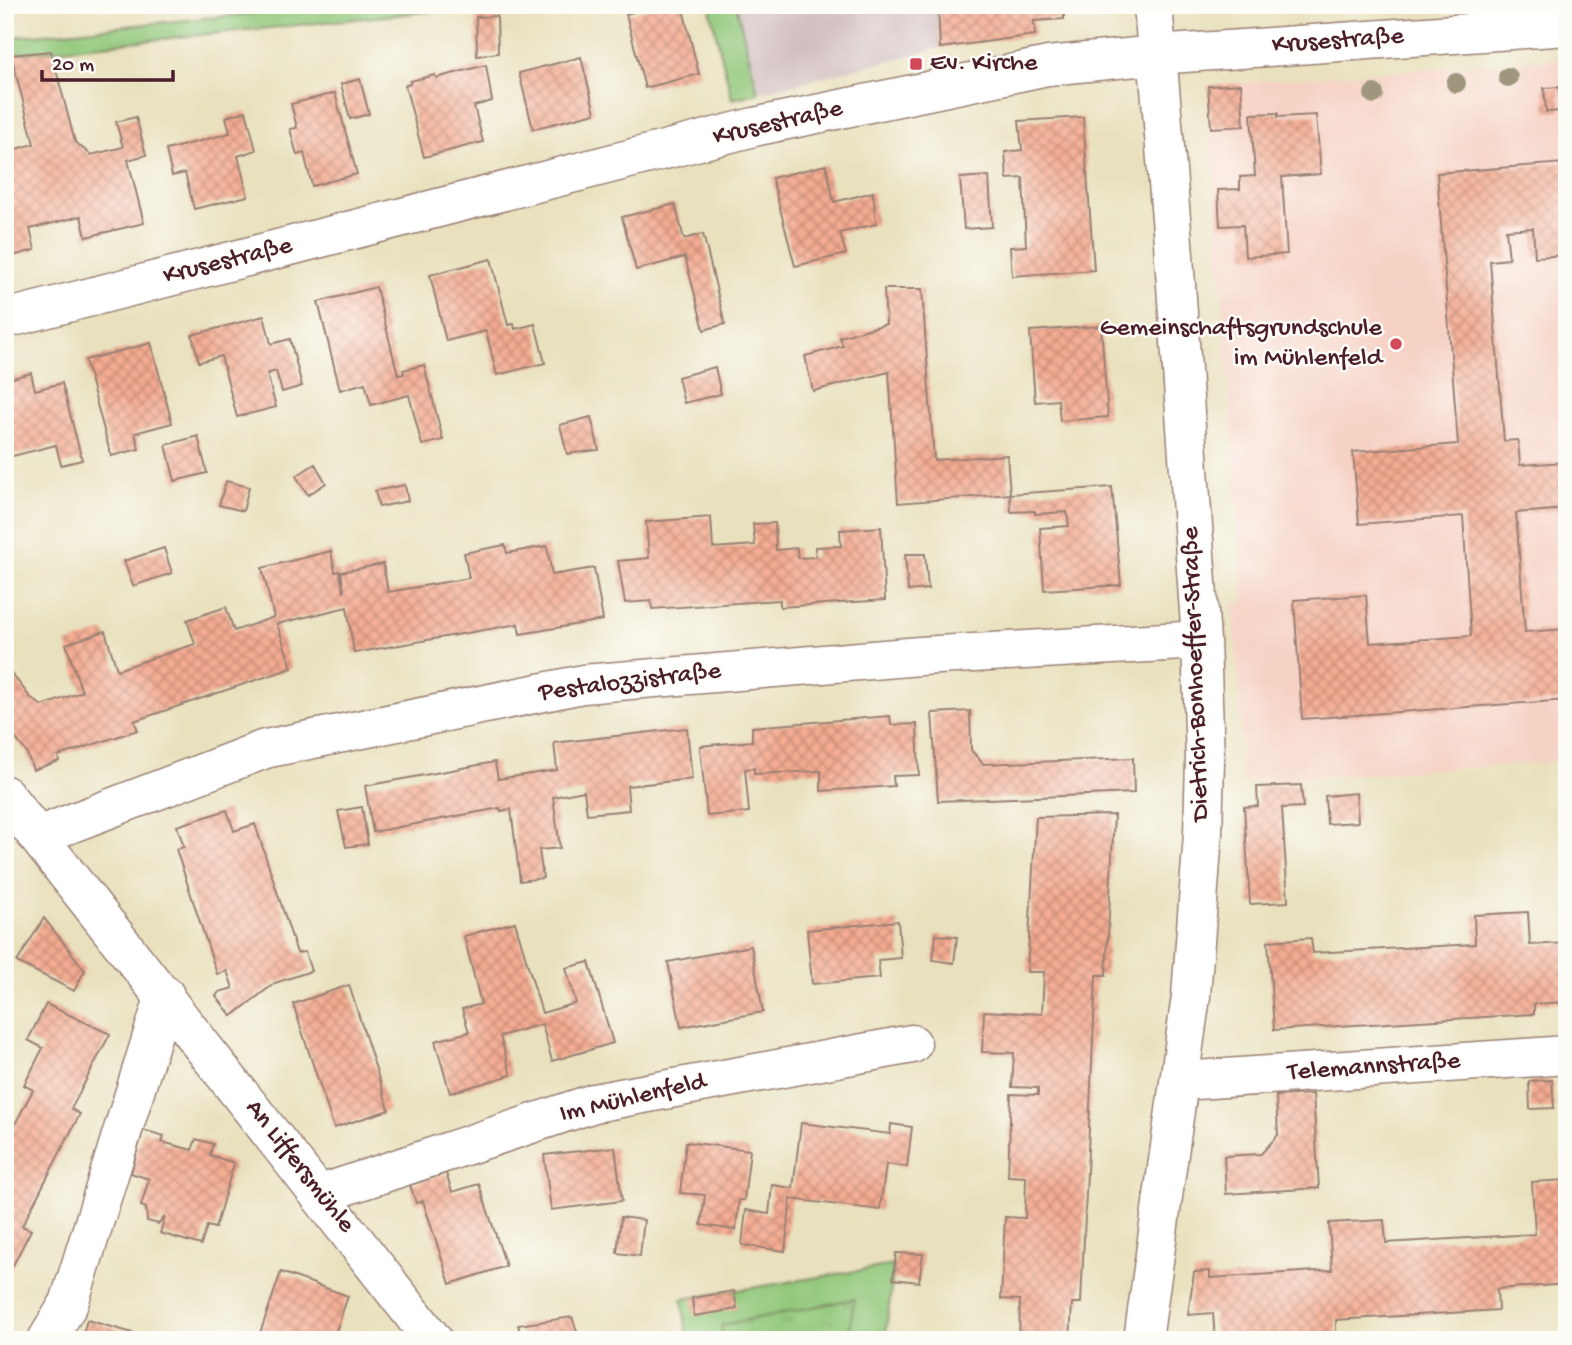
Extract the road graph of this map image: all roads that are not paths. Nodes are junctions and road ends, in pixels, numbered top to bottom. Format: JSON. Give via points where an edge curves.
{"nodes":[{"id":1,"x":1153,"y":5,"type":"edge"},
{"id":2,"x":1567,"y":26,"type":"edge"},
{"id":3,"x":1156,"y":55,"type":"junction"},
{"id":4,"x":5,"y":319,"type":"edge"},
{"id":5,"x":1201,"y":640,"type":"junction"},
{"id":6,"x":5,"y":795,"type":"edge"},
{"id":7,"x":38,"y":836,"type":"junction"},
{"id":8,"x":164,"y":995,"type":"junction"},
{"id":9,"x":912,"y":1044,"type":"dead end"},
{"id":10,"x":1567,"y":1055,"type":"edge"},
{"id":11,"x":1181,"y":1081,"type":"junction"},
{"id":12,"x":321,"y":1194,"type":"junction"},
{"id":13,"x":47,"y":1340,"type":"edge"},
{"id":14,"x":433,"y":1340,"type":"edge"},
{"id":15,"x":1143,"y":1340,"type":"edge"}],
"edges":[{"from":1,"to":3,"type":"street","name":"Dietrich-Bonhoeffer-Straße"},
{"from":2,"to":3,"type":"street","name":"Krusestraße"},
{"from":3,"to":4,"type":"street","name":"Krusestraße","via":[[1048,65],[754,127]]},
{"from":3,"to":5,"type":"street","name":"Dietrich-Bonhoeffer-Straße"},
{"from":5,"to":7,"type":"street","name":"Pestalozzistraße","via":[[920,656],[583,684],[265,749]]},
{"from":5,"to":11,"type":"street","name":"Dietrich-Bonhoeffer-Straße","via":[[1203,834]]},
{"from":6,"to":7,"type":"street","name":"An Liffersmühle"},
{"from":7,"to":8,"type":"street","name":"An Liffersmühle"},
{"from":8,"to":12,"type":"street","name":"An Liffersmühle"},
{"from":8,"to":13,"type":"street","via":[[69,1303]]},
{"from":9,"to":12,"type":"street","name":"Im Mühlenfeld","via":[[594,1103]]},
{"from":10,"to":11,"type":"street","name":"Telemannstraße"},
{"from":11,"to":15,"type":"street","name":"Dietrich-Bonhoeffer-Straße"},
{"from":12,"to":14,"type":"street","name":"An Liffersmühle"}]}
